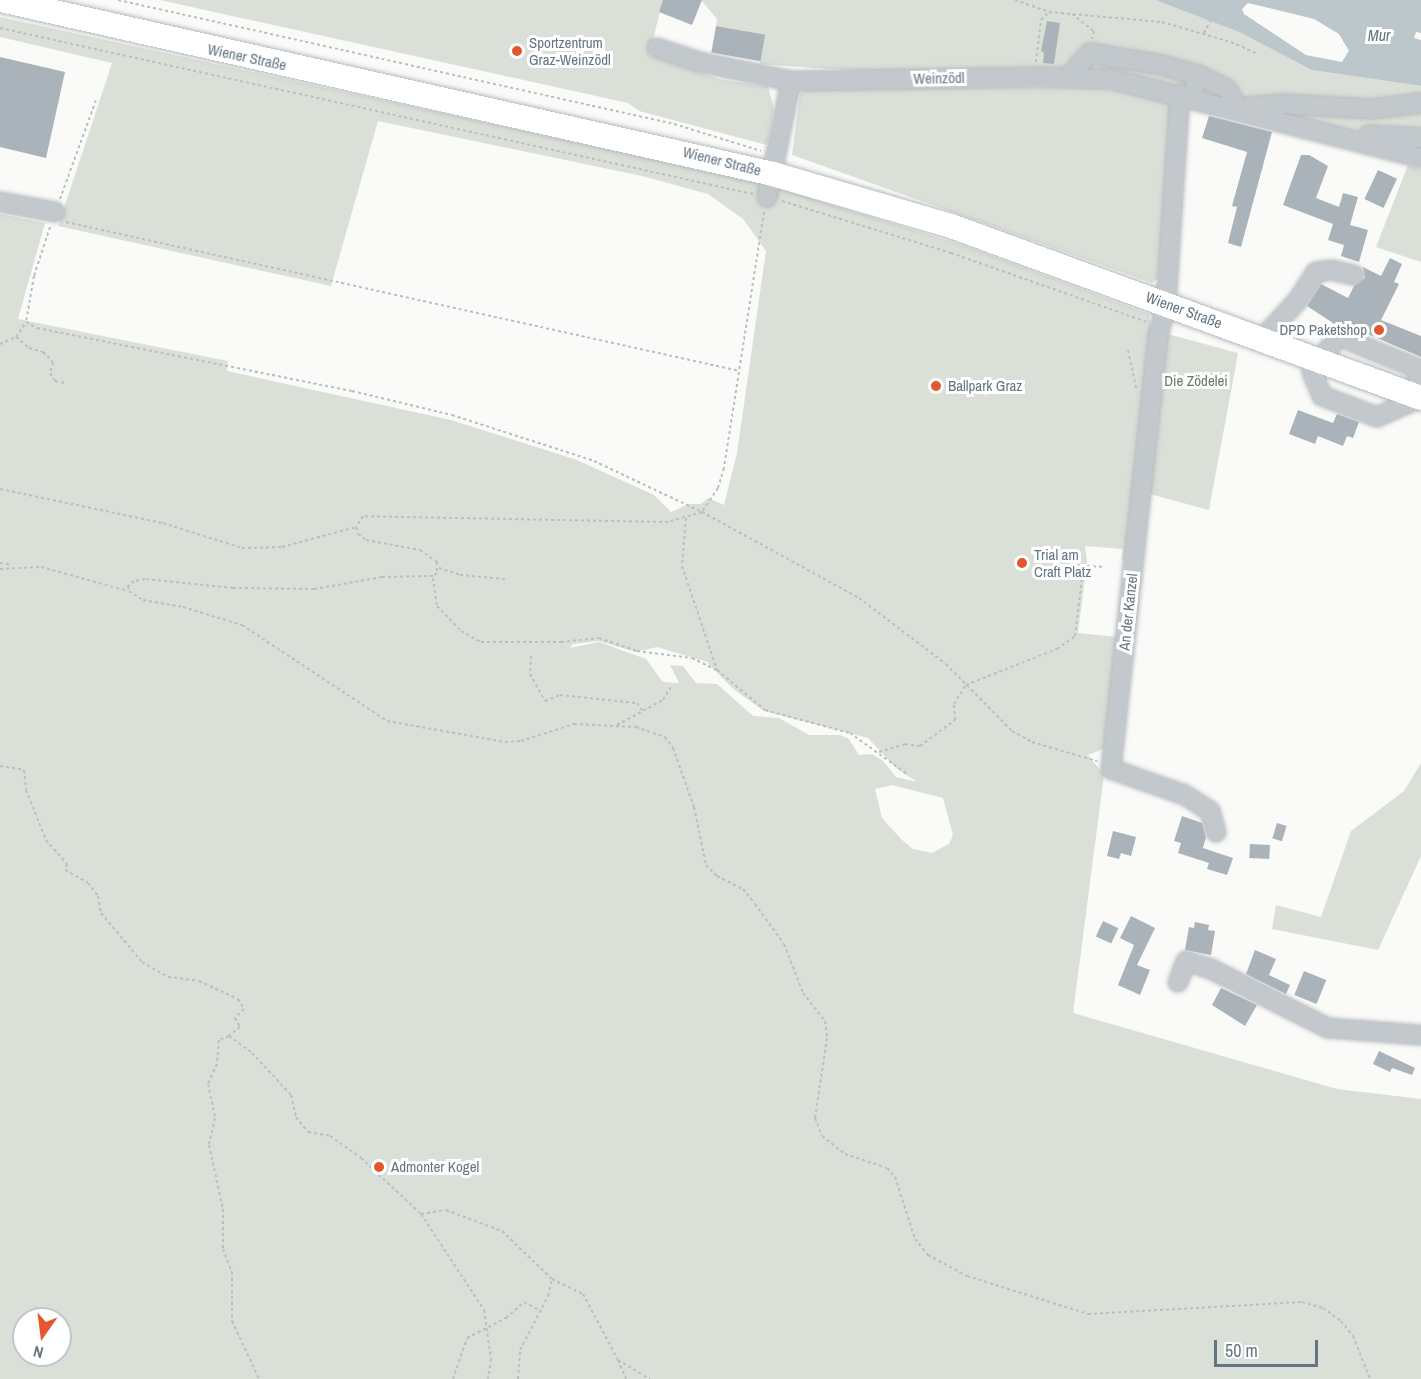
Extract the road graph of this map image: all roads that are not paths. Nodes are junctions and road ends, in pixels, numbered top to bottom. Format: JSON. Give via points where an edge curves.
{"nodes":[{"id":1,"x":1,"y":0,"type":"edge"},
{"id":2,"x":657,"y":48,"type":"dead end"},
{"id":3,"x":1198,"y":75,"type":"junction"},
{"id":4,"x":1068,"y":78,"type":"junction"},
{"id":5,"x":791,"y":81,"type":"junction"},
{"id":6,"x":1186,"y":95,"type":"junction"},
{"id":7,"x":1421,"y":103,"type":"edge"},
{"id":8,"x":1238,"y":108,"type":"junction"},
{"id":9,"x":1331,"y":133,"type":"junction"},
{"id":10,"x":1421,"y":138,"type":"edge"},
{"id":11,"x":1421,"y":158,"type":"edge"},
{"id":12,"x":773,"y":174,"type":"junction"},
{"id":13,"x":767,"y":197,"type":"road end"},
{"id":14,"x":0,"y":202,"type":"edge"},
{"id":15,"x":54,"y":216,"type":"road end"},
{"id":16,"x":1354,"y":275,"type":"dead end"},
{"id":17,"x":1163,"y":315,"type":"junction"},
{"id":18,"x":1262,"y":339,"type":"junction"},
{"id":19,"x":1321,"y":360,"type":"junction"},
{"id":20,"x":1420,"y":398,"type":"edge"},
{"id":21,"x":1216,"y":832,"type":"dead end"},
{"id":22,"x":1178,"y":981,"type":"dead end"},
{"id":23,"x":1421,"y":1035,"type":"edge"}],
"edges":[{"from":1,"to":12,"type":"main road","name":"Wiener Straße"},
{"from":2,"to":5,"type":"street","name":"Weinzödl","via":[[699,62]]},
{"from":3,"to":4,"type":"street","via":[[1162,64],[1090,53]]},
{"from":3,"to":6,"type":"street"},
{"from":3,"to":8,"type":"street","via":[[1227,88]]},
{"from":4,"to":5,"type":"street","name":"Weinzödl"},
{"from":4,"to":6,"type":"street","name":"Weinzödl","via":[[1111,79]]},
{"from":5,"to":12,"type":"street"},
{"from":6,"to":8,"type":"street","name":"Weinzödl"},
{"from":6,"to":17,"type":"street"},
{"from":7,"to":8,"type":"street","via":[[1389,109],[1282,104]]},
{"from":8,"to":9,"type":"street","name":"Weinzödl"},
{"from":9,"to":10,"type":"street"},
{"from":9,"to":11,"type":"street","name":"Weinzödl"},
{"from":12,"to":13,"type":"street"},
{"from":12,"to":17,"type":"main road","name":"Wiener Straße","via":[[951,226]]},
{"from":14,"to":15,"type":"street"},
{"from":16,"to":18,"type":"street","via":[[1332,270],[1316,272],[1298,300]]},
{"from":17,"to":18,"type":"main road","name":"Wiener Straße"},
{"from":17,"to":21,"type":"street","name":"An der Kanzel","via":[[1111,770],[1185,795],[1210,810]]},
{"from":18,"to":19,"type":"main road","name":"Wiener Straße"},
{"from":19,"to":20,"type":"main road","name":"Wiener Straße"},
{"from":19,"to":20,"type":"street","via":[[1312,372],[1322,396],[1377,417]]},
{"from":22,"to":23,"type":"street","via":[[1185,961],[1213,970],[1328,1028]]}]}
